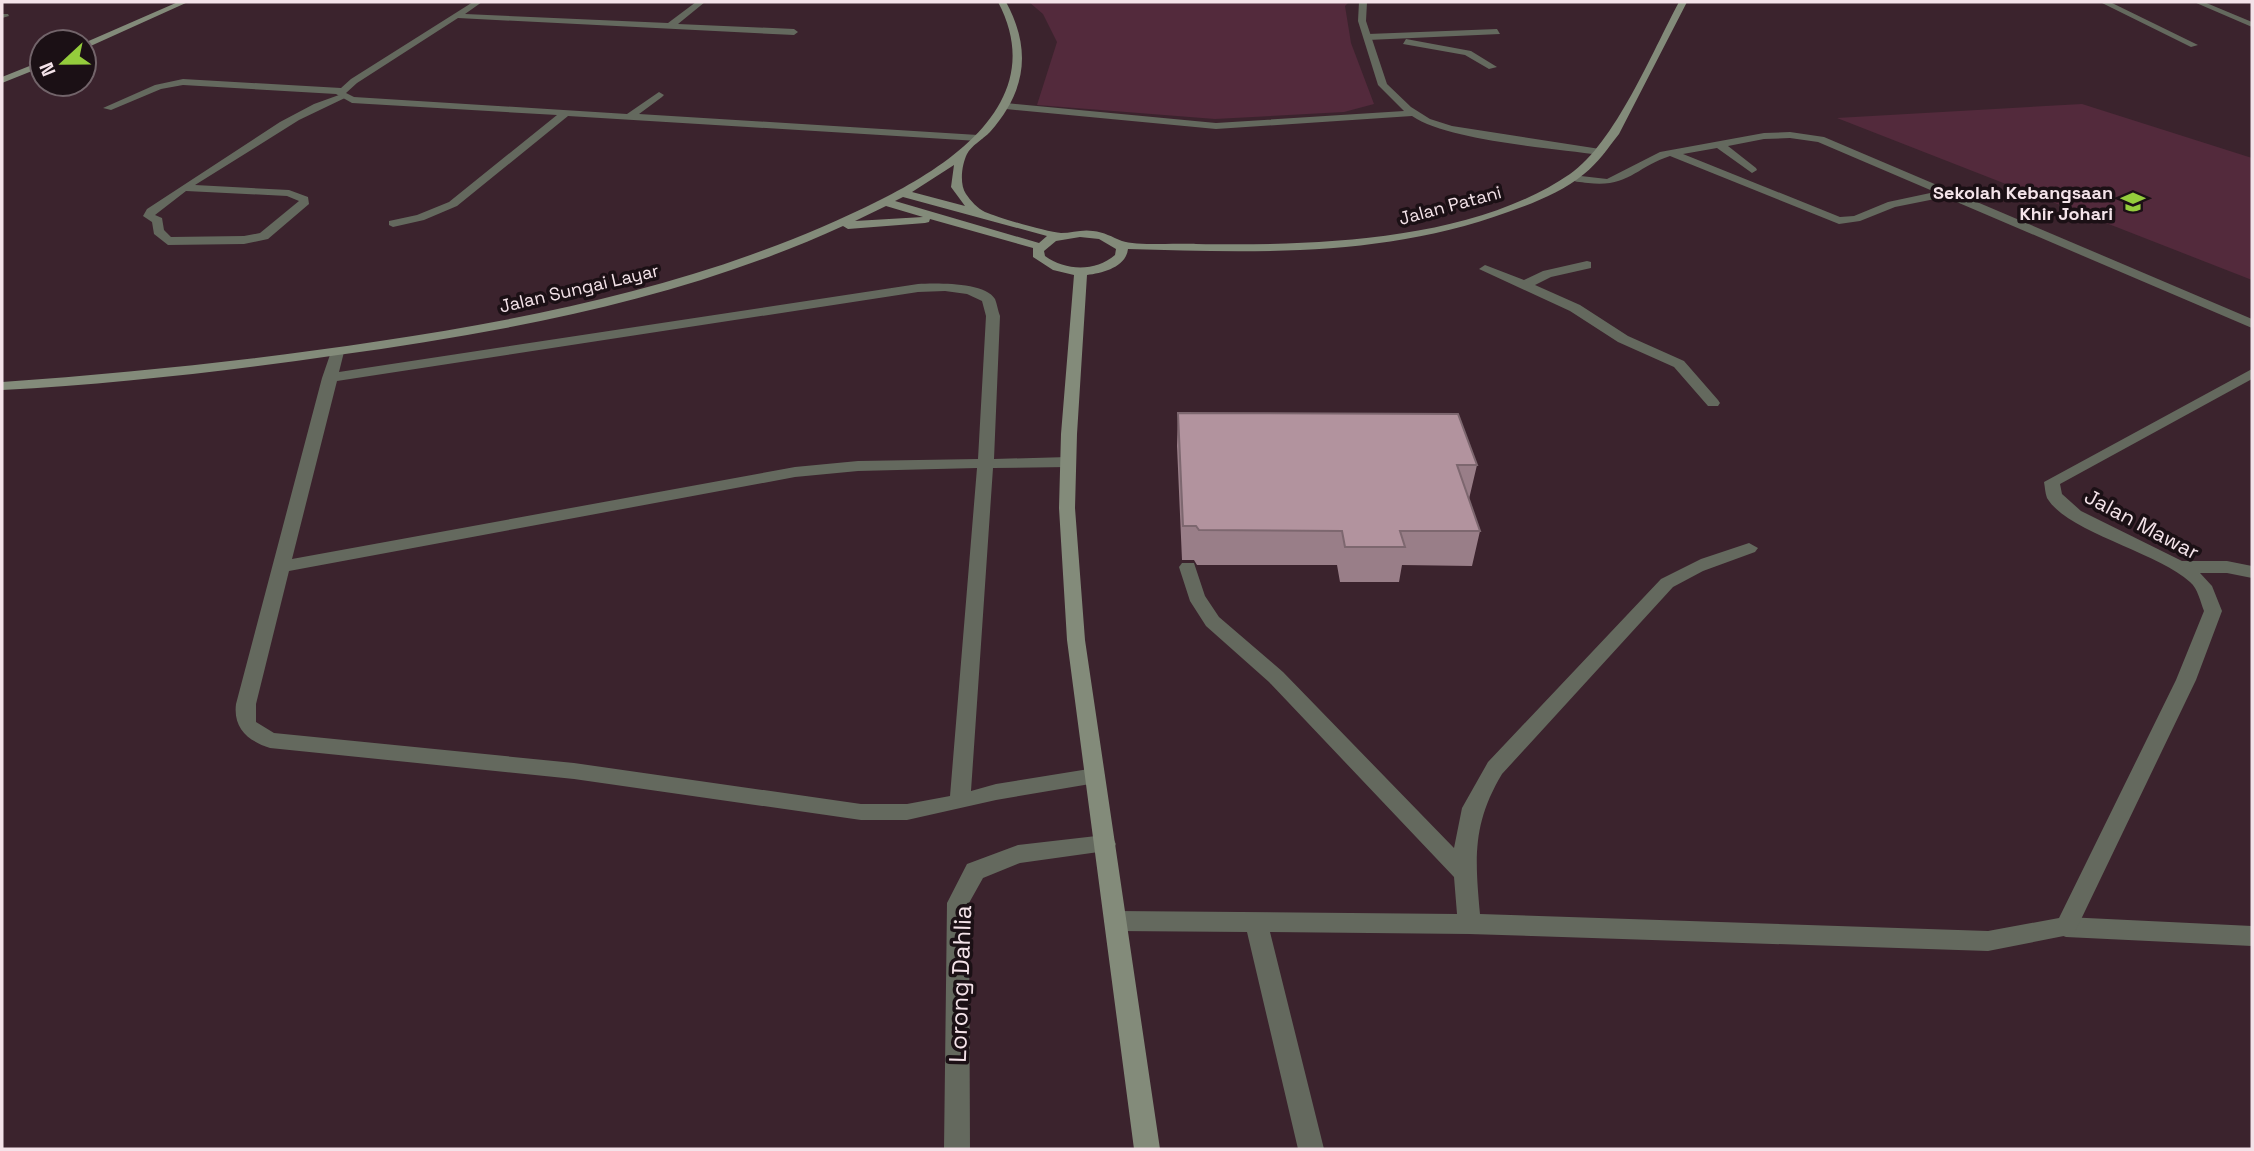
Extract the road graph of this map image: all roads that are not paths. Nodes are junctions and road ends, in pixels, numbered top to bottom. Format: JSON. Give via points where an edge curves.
{"nodes":[{"id":1,"x":184,"y":2,"type":"edge"},
{"id":2,"x":478,"y":2,"type":"edge"},
{"id":3,"x":701,"y":2,"type":"edge"},
{"id":4,"x":1002,"y":2,"type":"edge"},
{"id":5,"x":1363,"y":2,"type":"edge"},
{"id":6,"x":1683,"y":2,"type":"edge"},
{"id":7,"x":2104,"y":2,"type":"edge"},
{"id":8,"x":2198,"y":2,"type":"edge"},
{"id":9,"x":458,"y":16,"type":"junction"},
{"id":10,"x":2252,"y":25,"type":"edge"},
{"id":11,"x":669,"y":26,"type":"junction"},
{"id":12,"x":794,"y":32,"type":"dead end"},
{"id":13,"x":1497,"y":32,"type":"dead end"},
{"id":14,"x":1368,"y":39,"type":"junction"},
{"id":15,"x":98,"y":40,"type":"edge"},
{"id":16,"x":2194,"y":45,"type":"dead end"},
{"id":17,"x":1492,"y":67,"type":"dead end"},
{"id":18,"x":28,"y":70,"type":"edge"},
{"id":19,"x":2,"y":80,"type":"edge"},
{"id":20,"x":342,"y":94,"type":"junction"},
{"id":21,"x":659,"y":96,"type":"dead end"},
{"id":22,"x":1006,"y":106,"type":"junction"},
{"id":23,"x":108,"y":108,"type":"dead end"},
{"id":24,"x":566,"y":113,"type":"junction"},
{"id":25,"x":1414,"y":113,"type":"junction"},
{"id":26,"x":629,"y":117,"type":"junction"},
{"id":27,"x":978,"y":138,"type":"junction"},
{"id":28,"x":1719,"y":145,"type":"junction"},
{"id":29,"x":1600,"y":152,"type":"junction"},
{"id":30,"x":1672,"y":153,"type":"junction"},
{"id":31,"x":962,"y":156,"type":"junction"},
{"id":32,"x":1752,"y":170,"type":"dead end"},
{"id":33,"x":1572,"y":178,"type":"junction"},
{"id":34,"x":183,"y":188,"type":"junction"},
{"id":35,"x":903,"y":193,"type":"junction"},
{"id":36,"x":1942,"y":194,"type":"junction"},
{"id":37,"x":884,"y":202,"type":"junction"},
{"id":38,"x":978,"y":213,"type":"junction"},
{"id":39,"x":952,"y":221,"type":"junction"},
{"id":40,"x":393,"y":223,"type":"dead end"},
{"id":41,"x":834,"y":227,"type":"junction"},
{"id":42,"x":1060,"y":236,"type":"junction"},
{"id":43,"x":1119,"y":244,"type":"junction"},
{"id":44,"x":1041,"y":247,"type":"junction"},
{"id":45,"x":1587,"y":265,"type":"dead end"},
{"id":46,"x":1485,"y":270,"type":"dead end"},
{"id":47,"x":1081,"y":271,"type":"junction"},
{"id":48,"x":1524,"y":285,"type":"junction"},
{"id":49,"x":2252,"y":324,"type":"edge"},
{"id":50,"x":337,"y":352,"type":"junction"},
{"id":51,"x":2252,"y":373,"type":"edge"},
{"id":52,"x":329,"y":378,"type":"junction"},
{"id":53,"x":2,"y":386,"type":"edge"},
{"id":54,"x":1713,"y":403,"type":"dead end"},
{"id":55,"x":1068,"y":462,"type":"junction"},
{"id":56,"x":984,"y":465,"type":"junction"},
{"id":57,"x":1749,"y":548,"type":"dead end"},
{"id":58,"x":281,"y":567,"type":"junction"},
{"id":59,"x":1188,"y":567,"type":"dead end"},
{"id":60,"x":2180,"y":568,"type":"junction"},
{"id":61,"x":2252,"y":572,"type":"edge"},
{"id":62,"x":1095,"y":776,"type":"junction"},
{"id":63,"x":960,"y":802,"type":"junction"},
{"id":64,"x":1105,"y":844,"type":"junction"},
{"id":65,"x":1466,"y":874,"type":"junction"},
{"id":66,"x":1116,"y":921,"type":"junction"},
{"id":67,"x":1256,"y":921,"type":"junction"},
{"id":68,"x":1469,"y":924,"type":"junction"},
{"id":69,"x":2066,"y":927,"type":"junction"},
{"id":70,"x":2252,"y":936,"type":"edge"},
{"id":71,"x":957,"y":1149,"type":"edge"},
{"id":72,"x":1147,"y":1149,"type":"edge"},
{"id":73,"x":1311,"y":1149,"type":"edge"}],
"edges":[{"from":1,"to":15,"type":"main road"},
{"from":2,"to":9,"type":"street"},
{"from":3,"to":11,"type":"street"},
{"from":4,"to":22,"type":"main road","name":"Jalan Sungai Layar","via":[[1017,34],[1020,54],[1018,76]]},
{"from":5,"to":14,"type":"street","via":[[1361,14]]},
{"from":6,"to":29,"type":"main road","name":"Jalan Patani"},
{"from":7,"to":16,"type":"street"},
{"from":8,"to":10,"type":"street"},
{"from":9,"to":11,"type":"street"},
{"from":9,"to":20,"type":"street"},
{"from":11,"to":12,"type":"street"},
{"from":13,"to":14,"type":"street"},
{"from":14,"to":17,"type":"street","via":[[1468,53]]},
{"from":14,"to":25,"type":"street","via":[[1383,85]]},
{"from":18,"to":19,"type":"main road"},
{"from":20,"to":23,"type":"street","via":[[183,82]]},
{"from":20,"to":24,"type":"street","via":[[352,100]]},
{"from":20,"to":34,"type":"street","via":[[291,120]]},
{"from":21,"to":26,"type":"street"},
{"from":22,"to":25,"type":"street","via":[[1216,126]]},
{"from":22,"to":27,"type":"main road","name":"Jalan Sungai Layar"},
{"from":24,"to":26,"type":"street"},
{"from":24,"to":40,"type":"street","via":[[453,204]]},
{"from":25,"to":29,"type":"street","via":[[1450,129]]},
{"from":26,"to":27,"type":"street"},
{"from":27,"to":31,"type":"main road","name":"Jalan Sungai Layar"},
{"from":28,"to":30,"type":"street"},
{"from":28,"to":32,"type":"street"},
{"from":28,"to":36,"type":"street","via":[[1777,135],[1820,139]]},
{"from":29,"to":33,"type":"main road","name":"Jalan Patani"},
{"from":30,"to":33,"type":"street","via":[[1607,182]]},
{"from":30,"to":36,"type":"street","via":[[1839,221]]},
{"from":31,"to":35,"type":"main road","name":"Jalan Sungai Layar"},
{"from":31,"to":38,"type":"main road","via":[[955,188]]},
{"from":33,"to":43,"type":"main road","name":"Jalan Patani","via":[[1509,209],[1407,236],[1276,247]]},
{"from":34,"to":34,"type":"street","via":[[289,193],[305,202],[264,236],[168,241],[158,231],[158,220],[149,216]]},
{"from":35,"to":37,"type":"main road","name":"Jalan Sungai Layar"},
{"from":35,"to":38,"type":"main road"},
{"from":36,"to":49,"type":"street"},
{"from":37,"to":39,"type":"main road"},
{"from":37,"to":41,"type":"main road","name":"Jalan Sungai Layar"},
{"from":38,"to":42,"type":"main road"},
{"from":39,"to":41,"type":"main road"},
{"from":39,"to":44,"type":"main road"},
{"from":41,"to":50,"type":"main road","name":"Jalan Sungai Layar","via":[[713,274],[587,310]]},
{"from":42,"to":43,"type":"main road","name":"Jalan Patani","via":[[1099,235]]},
{"from":42,"to":44,"type":"main road"},
{"from":43,"to":47,"type":"main road","via":[[1122,253],[1113,264]]},
{"from":44,"to":47,"type":"main road","via":[[1039,257],[1046,264]]},
{"from":45,"to":48,"type":"street","via":[[1547,274]]},
{"from":46,"to":48,"type":"street"},
{"from":47,"to":55,"type":"main road"},
{"from":48,"to":54,"type":"street","via":[[1679,365]]},
{"from":50,"to":52,"type":"street"},
{"from":50,"to":53,"type":"main road","name":"Jalan Sungai Layar"},
{"from":51,"to":60,"type":"street","name":"Jalan Mawar","via":[[2052,482],[2054,496],[2068,511]]},
{"from":52,"to":56,"type":"street","via":[[918,288],[960,288],[988,299],[993,316]]},
{"from":52,"to":58,"type":"street"},
{"from":55,"to":56,"type":"street"},
{"from":55,"to":62,"type":"main road","via":[[1076,640]]},
{"from":56,"to":58,"type":"street","via":[[858,466],[795,472]]},
{"from":56,"to":63,"type":"street"},
{"from":57,"to":65,"type":"street","via":[[1716,558],[1667,583],[1495,768],[1468,817]]},
{"from":58,"to":63,"type":"street","via":[[244,717],[251,730],[271,740],[587,773],[861,812],[906,812]]},
{"from":59,"to":65,"type":"street","via":[[1206,613],[1266,667]]},
{"from":60,"to":61,"type":"street","via":[[2227,567]]},
{"from":60,"to":69,"type":"street","name":"Jalan Mawar","via":[[2203,586],[2213,611],[2186,680]]},
{"from":62,"to":63,"type":"street"},
{"from":62,"to":64,"type":"main road"},
{"from":64,"to":66,"type":"main road"},
{"from":64,"to":71,"type":"street","name":"Lorong Dahlia","via":[[1018,854],[975,871],[958,902]]},
{"from":65,"to":68,"type":"street"},
{"from":66,"to":67,"type":"street"},
{"from":66,"to":72,"type":"main road"},
{"from":67,"to":68,"type":"street"},
{"from":67,"to":73,"type":"street"},
{"from":68,"to":69,"type":"street","via":[[1988,941]]},
{"from":69,"to":70,"type":"street"}]}
